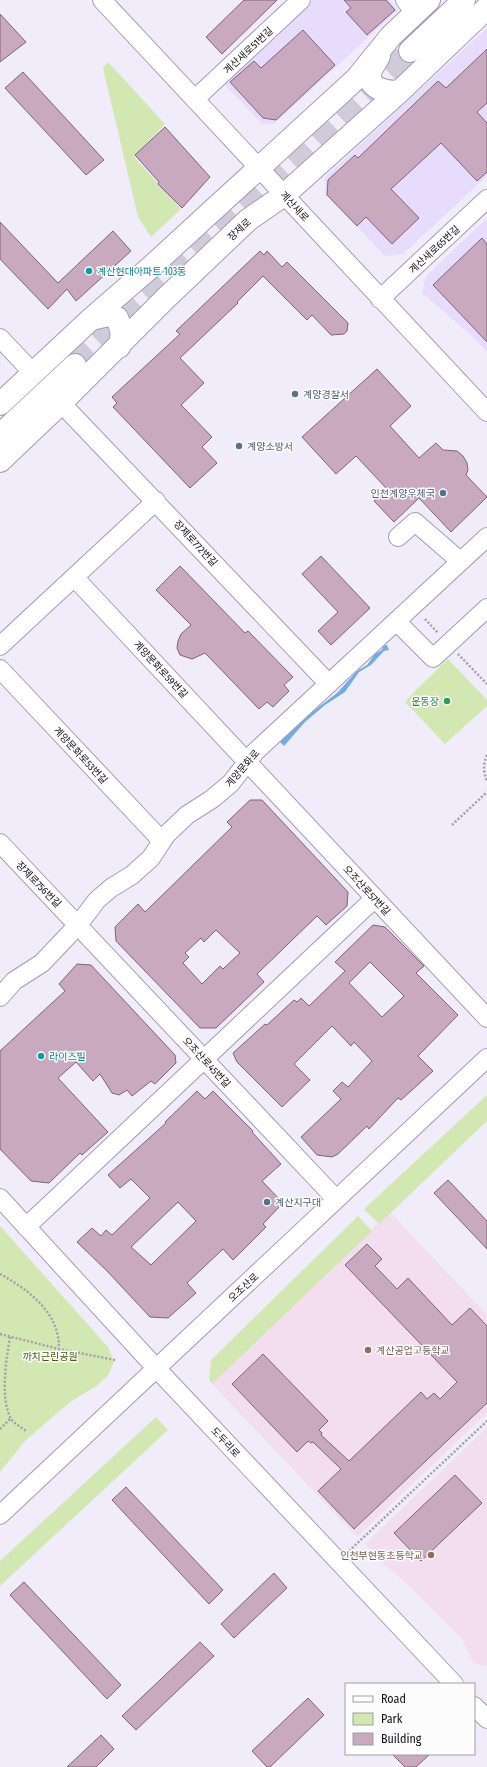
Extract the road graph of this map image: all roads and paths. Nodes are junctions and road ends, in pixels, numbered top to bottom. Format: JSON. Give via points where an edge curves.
{"nodes":[{"id":1,"x":102,"y":0,"type":"edge"},
{"id":2,"x":301,"y":0,"type":"edge"},
{"id":3,"x":464,"y":0,"type":"edge"},
{"id":4,"x":417,"y":4,"type":"edge"},
{"id":5,"x":487,"y":8,"type":"edge"},
{"id":6,"x":391,"y":36,"type":"junction"},
{"id":7,"x":410,"y":51,"type":"tunnel mouth"},
{"id":8,"x":399,"y":92,"type":"junction"},
{"id":9,"x":195,"y":99,"type":"junction"},
{"id":10,"x":259,"y":168,"type":"junction"},
{"id":11,"x":284,"y":195,"type":"junction"},
{"id":12,"x":487,"y":199,"type":"edge"},
{"id":13,"x":380,"y":298,"type":"junction"},
{"id":14,"x":91,"y":319,"type":"junction"},
{"id":15,"x":0,"y":338,"type":"edge"},
{"id":16,"x":119,"y":346,"type":"junction"},
{"id":17,"x":75,"y":365,"type":"tunnel mouth"},
{"id":18,"x":33,"y":373,"type":"junction"},
{"id":19,"x":61,"y":403,"type":"junction"},
{"id":20,"x":0,"y":404,"type":"edge"},
{"id":21,"x":487,"y":412,"type":"edge"},
{"id":22,"x":0,"y":435,"type":"edge"},
{"id":23,"x":0,"y":461,"type":"edge"},
{"id":24,"x":156,"y":501,"type":"junction"},
{"id":25,"x":398,"y":537,"type":"dead end"},
{"id":26,"x":487,"y":537,"type":"edge"},
{"id":27,"x":460,"y":561,"type":"junction"},
{"id":28,"x":74,"y":577,"type":"junction"},
{"id":29,"x":487,"y":608,"type":"edge"},
{"id":30,"x":396,"y":621,"type":"junction"},
{"id":31,"x":0,"y":646,"type":"edge"},
{"id":32,"x":0,"y":669,"type":"edge"},
{"id":33,"x":329,"y":684,"type":"junction"},
{"id":34,"x":487,"y":755,"type":"edge"},
{"id":35,"x":248,"y":761,"type":"junction"},
{"id":36,"x":487,"y":780,"type":"edge"},
{"id":37,"x":487,"y":792,"type":"edge"},
{"id":38,"x":452,"y":825,"type":"dead end"},
{"id":39,"x":162,"y":841,"type":"junction"},
{"id":40,"x":0,"y":843,"type":"edge"},
{"id":41,"x":375,"y":898,"type":"junction"},
{"id":42,"x":78,"y":925,"type":"junction"},
{"id":43,"x":0,"y":997,"type":"edge"},
{"id":44,"x":487,"y":1018,"type":"edge"},
{"id":45,"x":487,"y":1058,"type":"edge"},
{"id":46,"x":204,"y":1059,"type":"junction"},
{"id":47,"x":0,"y":1198,"type":"edge"},
{"id":48,"x":336,"y":1199,"type":"junction"},
{"id":49,"x":26,"y":1227,"type":"junction"},
{"id":50,"x":0,"y":1274,"type":"edge"},
{"id":51,"x":0,"y":1334,"type":"edge"},
{"id":52,"x":10,"y":1337,"type":"junction"},
{"id":53,"x":59,"y":1349,"type":"junction"},
{"id":54,"x":115,"y":1360,"type":"dead end"},
{"id":55,"x":156,"y":1368,"type":"junction"},
{"id":56,"x":10,"y":1419,"type":"junction"},
{"id":57,"x":487,"y":1421,"type":"edge"},
{"id":58,"x":0,"y":1429,"type":"edge"},
{"id":59,"x":26,"y":1431,"type":"dead end"},
{"id":60,"x":0,"y":1515,"type":"edge"},
{"id":61,"x":338,"y":1561,"type":"junction"},
{"id":62,"x":453,"y":1683,"type":"edge"}],
"edges":[{"from":1,"to":9,"type":"street","name":"계산새로"},
{"from":2,"to":9,"type":"street","name":"계산새로51번길"},
{"from":3,"to":7,"type":"main road"},
{"from":4,"to":6,"type":"main road"},
{"from":5,"to":8,"type":"main road","name":"장제로"},
{"from":6,"to":8,"type":"main road","via":[[370,73],[371,81],[377,88],[387,92]]},
{"from":6,"to":10,"type":"main road","via":[[357,78]]},
{"from":8,"to":11,"type":"main road","name":"장제로"},
{"from":9,"to":10,"type":"street","name":"계산새로"},
{"from":10,"to":11,"type":"street","name":"계산새로"},
{"from":10,"to":14,"type":"main road"},
{"from":11,"to":13,"type":"street","name":"계산새로"},
{"from":11,"to":16,"type":"main road","name":"장제로","via":[[248,220]]},
{"from":12,"to":13,"type":"street","name":"계산새로65번길"},
{"from":13,"to":21,"type":"street","name":"계산새로"},
{"from":14,"to":16,"type":"main road","via":[[108,315],[117,318],[122,328]]},
{"from":14,"to":18,"type":"main road"},
{"from":15,"to":18,"type":"street"},
{"from":16,"to":19,"type":"main road","name":"장제로"},
{"from":17,"to":22,"type":"main road"},
{"from":18,"to":20,"type":"main road"},
{"from":19,"to":23,"type":"main road","name":"장제로"},
{"from":19,"to":24,"type":"street","name":"장제로772번길"},
{"from":24,"to":28,"type":"street"},
{"from":24,"to":33,"type":"street","name":"장제로772번길"},
{"from":25,"to":27,"type":"street","via":[[415,522]]},
{"from":26,"to":27,"type":"street","name":"계양문화로"},
{"from":27,"to":30,"type":"street","name":"계양문화로"},
{"from":28,"to":31,"type":"street"},
{"from":28,"to":35,"type":"street","name":"계양문화로59번길"},
{"from":29,"to":30,"type":"street","via":[[433,658]]},
{"from":30,"to":33,"type":"street","name":"계양문화로"},
{"from":32,"to":39,"type":"street","name":"계양문화로53번길"},
{"from":33,"to":35,"type":"street","name":"계양문화로"},
{"from":34,"to":36,"type":"path","via":[[484,762]]},
{"from":35,"to":39,"type":"street","name":"계양문화로","via":[[231,783],[212,799],[186,815]]},
{"from":35,"to":41,"type":"street","name":"오조산로57번길"},
{"from":37,"to":38,"type":"path"},
{"from":39,"to":42,"type":"street","name":"계양문화로","via":[[151,858],[97,900]]},
{"from":40,"to":42,"type":"street","name":"장제로756번길"},
{"from":41,"to":44,"type":"street","name":"오조산로57번길"},
{"from":41,"to":46,"type":"street"},
{"from":42,"to":43,"type":"street","name":"계양문화로","via":[[42,963],[14,981]]},
{"from":42,"to":46,"type":"street","name":"오조산로45번길"},
{"from":45,"to":48,"type":"street","name":"오조산로"},
{"from":46,"to":48,"type":"street","name":"오조산로45번길"},
{"from":46,"to":49,"type":"street"},
{"from":47,"to":49,"type":"street","name":"도두리로"},
{"from":48,"to":55,"type":"street","name":"오조산로"},
{"from":49,"to":55,"type":"street","name":"도두리로"},
{"from":50,"to":53,"type":"path","via":[[14,1282],[46,1309],[56,1325]]},
{"from":51,"to":52,"type":"path"},
{"from":52,"to":53,"type":"path"},
{"from":52,"to":56,"type":"path","via":[[0,1392]]},
{"from":53,"to":54,"type":"path"},
{"from":55,"to":60,"type":"street","name":"오조산로"},
{"from":55,"to":61,"type":"street","name":"도두리로"},
{"from":56,"to":58,"type":"path"},
{"from":56,"to":59,"type":"path"},
{"from":57,"to":61,"type":"path"},
{"from":61,"to":62,"type":"street","name":"도두리로"}]}
